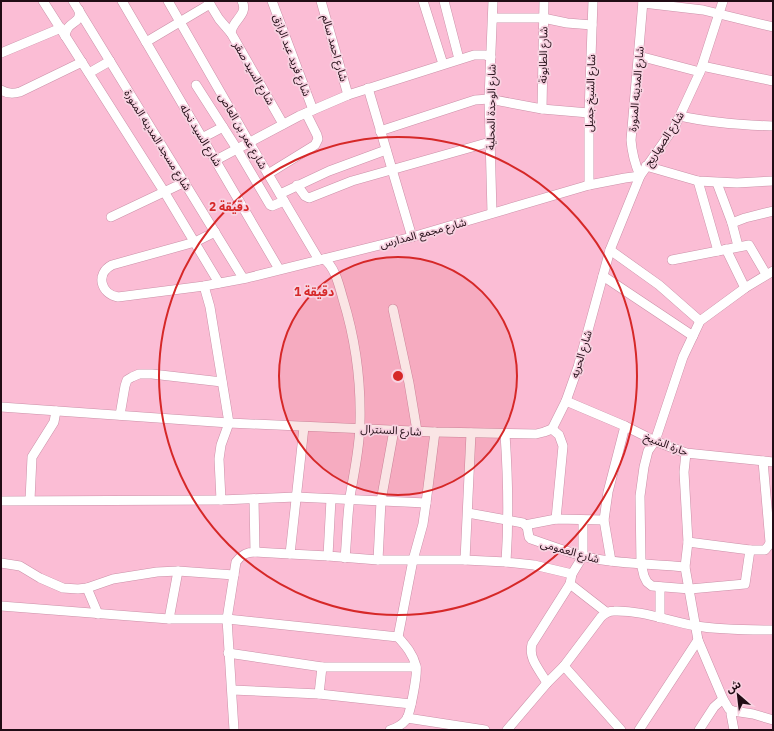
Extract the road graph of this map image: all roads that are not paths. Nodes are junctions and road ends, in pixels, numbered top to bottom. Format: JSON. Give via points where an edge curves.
{"nodes":[{"id":1,"x":43,"y":1,"type":"edge"},
{"id":2,"x":73,"y":1,"type":"edge"},
{"id":3,"x":122,"y":1,"type":"edge"},
{"id":4,"x":168,"y":1,"type":"edge"},
{"id":5,"x":242,"y":1,"type":"edge"},
{"id":6,"x":272,"y":1,"type":"edge"},
{"id":7,"x":321,"y":1,"type":"edge"},
{"id":8,"x":423,"y":1,"type":"edge"},
{"id":9,"x":444,"y":1,"type":"edge"},
{"id":10,"x":493,"y":1,"type":"edge"},
{"id":11,"x":544,"y":1,"type":"edge"},
{"id":12,"x":593,"y":1,"type":"edge"},
{"id":13,"x":723,"y":1,"type":"edge"},
{"id":14,"x":643,"y":2,"type":"edge"},
{"id":15,"x":209,"y":3,"type":"edge"},
{"id":16,"x":79,"y":10,"type":"junction"},
{"id":17,"x":719,"y":13,"type":"junction"},
{"id":18,"x":493,"y":18,"type":"junction"},
{"id":19,"x":543,"y":18,"type":"junction"},
{"id":20,"x":181,"y":22,"type":"junction"},
{"id":21,"x":592,"y":25,"type":"junction"},
{"id":22,"x":773,"y":27,"type":"edge"},
{"id":23,"x":63,"y":32,"type":"junction"},
{"id":24,"x":231,"y":33,"type":"junction"},
{"id":25,"x":146,"y":42,"type":"junction"},
{"id":26,"x":1,"y":53,"type":"edge"},
{"id":27,"x":639,"y":56,"type":"junction"},
{"id":28,"x":491,"y":57,"type":"junction"},
{"id":29,"x":459,"y":59,"type":"junction"},
{"id":30,"x":110,"y":60,"type":"junction"},
{"id":31,"x":82,"y":62,"type":"junction"},
{"id":32,"x":443,"y":64,"type":"junction"},
{"id":33,"x":701,"y":69,"type":"junction"},
{"id":34,"x":88,"y":73,"type":"junction"},
{"id":35,"x":773,"y":81,"type":"edge"},
{"id":36,"x":196,"y":85,"type":"dead end"},
{"id":37,"x":368,"y":88,"type":"junction"},
{"id":38,"x":1,"y":90,"type":"edge"},
{"id":39,"x":348,"y":95,"type":"junction"},
{"id":40,"x":489,"y":99,"type":"junction"},
{"id":41,"x":542,"y":109,"type":"junction"},
{"id":42,"x":310,"y":111,"type":"junction"},
{"id":43,"x":589,"y":113,"type":"junction"},
{"id":44,"x":680,"y":116,"type":"junction"},
{"id":45,"x":284,"y":124,"type":"junction"},
{"id":46,"x":223,"y":126,"type":"junction"},
{"id":47,"x":773,"y":126,"type":"edge"},
{"id":48,"x":380,"y":131,"type":"junction"},
{"id":49,"x":202,"y":138,"type":"junction"},
{"id":50,"x":249,"y":142,"type":"junction"},
{"id":51,"x":490,"y":142,"type":"junction"},
{"id":52,"x":237,"y":149,"type":"junction"},
{"id":53,"x":386,"y":150,"type":"junction"},
{"id":54,"x":216,"y":160,"type":"junction"},
{"id":55,"x":646,"y":166,"type":"junction"},
{"id":56,"x":392,"y":170,"type":"junction"},
{"id":57,"x":268,"y":174,"type":"junction"},
{"id":58,"x":640,"y":176,"type":"junction"},
{"id":59,"x":698,"y":181,"type":"junction"},
{"id":60,"x":773,"y":181,"type":"edge"},
{"id":61,"x":185,"y":182,"type":"junction"},
{"id":62,"x":717,"y":183,"type":"junction"},
{"id":63,"x":297,"y":185,"type":"junction"},
{"id":64,"x":589,"y":185,"type":"junction"},
{"id":65,"x":165,"y":192,"type":"junction"},
{"id":66,"x":282,"y":198,"type":"junction"},
{"id":67,"x":773,"y":211,"type":"edge"},
{"id":68,"x":492,"y":214,"type":"junction"},
{"id":69,"x":112,"y":217,"type":"dead end"},
{"id":70,"x":732,"y":223,"type":"junction"},
{"id":71,"x":215,"y":232,"type":"junction"},
{"id":72,"x":412,"y":237,"type":"junction"},
{"id":73,"x":196,"y":242,"type":"junction"},
{"id":74,"x":738,"y":246,"type":"junction"},
{"id":75,"x":610,"y":250,"type":"junction"},
{"id":76,"x":722,"y":250,"type":"junction"},
{"id":77,"x":321,"y":259,"type":"junction"},
{"id":78,"x":672,"y":260,"type":"dead end"},
{"id":79,"x":279,"y":269,"type":"junction"},
{"id":80,"x":770,"y":273,"type":"edge"},
{"id":81,"x":603,"y":276,"type":"junction"},
{"id":82,"x":243,"y":278,"type":"junction"},
{"id":83,"x":219,"y":283,"type":"junction"},
{"id":84,"x":204,"y":286,"type":"junction"},
{"id":85,"x":745,"y":288,"type":"junction"},
{"id":86,"x":393,"y":309,"type":"dead end"},
{"id":87,"x":700,"y":321,"type":"junction"},
{"id":88,"x":693,"y":336,"type":"junction"},
{"id":89,"x":222,"y":382,"type":"junction"},
{"id":90,"x":566,"y":401,"type":"junction"},
{"id":91,"x":1,"y":407,"type":"edge"},
{"id":92,"x":56,"y":411,"type":"junction"},
{"id":93,"x":120,"y":415,"type":"junction"},
{"id":94,"x":229,"y":423,"type":"junction"},
{"id":95,"x":625,"y":426,"type":"junction"},
{"id":96,"x":304,"y":427,"type":"junction"},
{"id":97,"x":360,"y":429,"type":"junction"},
{"id":98,"x":552,"y":429,"type":"junction"},
{"id":99,"x":394,"y":430,"type":"junction"},
{"id":100,"x":417,"y":431,"type":"junction"},
{"id":101,"x":435,"y":432,"type":"junction"},
{"id":102,"x":471,"y":433,"type":"junction"},
{"id":103,"x":505,"y":434,"type":"junction"},
{"id":104,"x":655,"y":441,"type":"junction"},
{"id":105,"x":686,"y":453,"type":"junction"},
{"id":106,"x":763,"y":461,"type":"junction"},
{"id":107,"x":773,"y":462,"type":"edge"},
{"id":108,"x":296,"y":497,"type":"junction"},
{"id":109,"x":254,"y":499,"type":"junction"},
{"id":110,"x":331,"y":499,"type":"junction"},
{"id":111,"x":350,"y":499,"type":"junction"},
{"id":112,"x":30,"y":500,"type":"junction"},
{"id":113,"x":221,"y":500,"type":"junction"},
{"id":114,"x":1,"y":501,"type":"edge"},
{"id":115,"x":382,"y":501,"type":"junction"},
{"id":116,"x":426,"y":503,"type":"junction"},
{"id":117,"x":468,"y":513,"type":"junction"},
{"id":118,"x":556,"y":520,"type":"junction"},
{"id":119,"x":583,"y":520,"type":"junction"},
{"id":120,"x":604,"y":520,"type":"junction"},
{"id":121,"x":508,"y":521,"type":"junction"},
{"id":122,"x":525,"y":525,"type":"junction"},
{"id":123,"x":771,"y":538,"type":"edge"},
{"id":124,"x":688,"y":542,"type":"junction"},
{"id":125,"x":750,"y":550,"type":"junction"},
{"id":126,"x":255,"y":552,"type":"junction"},
{"id":127,"x":290,"y":554,"type":"junction"},
{"id":128,"x":328,"y":556,"type":"junction"},
{"id":129,"x":583,"y":556,"type":"junction"},
{"id":130,"x":345,"y":558,"type":"junction"},
{"id":131,"x":378,"y":560,"type":"junction"},
{"id":132,"x":412,"y":560,"type":"junction"},
{"id":133,"x":465,"y":560,"type":"junction"},
{"id":134,"x":611,"y":561,"type":"junction"},
{"id":135,"x":506,"y":562,"type":"junction"},
{"id":136,"x":1,"y":563,"type":"edge"},
{"id":137,"x":641,"y":563,"type":"junction"},
{"id":138,"x":685,"y":567,"type":"junction"},
{"id":139,"x":178,"y":571,"type":"junction"},
{"id":140,"x":572,"y":574,"type":"junction"},
{"id":141,"x":234,"y":575,"type":"junction"},
{"id":142,"x":570,"y":584,"type":"junction"},
{"id":143,"x":660,"y":586,"type":"junction"},
{"id":144,"x":87,"y":588,"type":"junction"},
{"id":145,"x":690,"y":589,"type":"junction"},
{"id":146,"x":1,"y":606,"type":"edge"},
{"id":147,"x":606,"y":612,"type":"junction"},
{"id":148,"x":98,"y":614,"type":"junction"},
{"id":149,"x":660,"y":618,"type":"junction"},
{"id":150,"x":227,"y":619,"type":"junction"},
{"id":151,"x":169,"y":620,"type":"junction"},
{"id":152,"x":695,"y":626,"type":"junction"},
{"id":153,"x":773,"y":630,"type":"edge"},
{"id":154,"x":398,"y":637,"type":"junction"},
{"id":155,"x":698,"y":640,"type":"junction"},
{"id":156,"x":228,"y":652,"type":"junction"},
{"id":157,"x":564,"y":666,"type":"junction"},
{"id":158,"x":322,"y":667,"type":"junction"},
{"id":159,"x":416,"y":667,"type":"junction"},
{"id":160,"x":547,"y":683,"type":"junction"},
{"id":161,"x":232,"y":690,"type":"junction"},
{"id":162,"x":319,"y":694,"type":"junction"},
{"id":163,"x":723,"y":699,"type":"junction"},
{"id":164,"x":411,"y":704,"type":"junction"},
{"id":165,"x":733,"y":711,"type":"junction"},
{"id":166,"x":407,"y":718,"type":"junction"},
{"id":167,"x":773,"y":720,"type":"edge"},
{"id":168,"x":234,"y":730,"type":"edge"},
{"id":169,"x":390,"y":730,"type":"edge"},
{"id":170,"x":485,"y":730,"type":"edge"},
{"id":171,"x":507,"y":730,"type":"edge"},
{"id":172,"x":621,"y":730,"type":"edge"},
{"id":173,"x":639,"y":730,"type":"edge"},
{"id":174,"x":699,"y":730,"type":"edge"},
{"id":175,"x":734,"y":730,"type":"edge"}],
"edges":[{"from":1,"to":23,"type":"street"},
{"from":2,"to":16,"type":"street","name":"شارع مسجد المدينه المنورة"},
{"from":3,"to":25,"type":"street","name":"شارع السيد نحله"},
{"from":4,"to":20,"type":"street","name":"شارع عمر بن العاص"},
{"from":5,"to":24,"type":"street","name":"شارع السيد صقر","via":[[243,11]]},
{"from":6,"to":42,"type":"street","name":"شارع فريد عبد الرازق"},
{"from":7,"to":39,"type":"street","name":"شارع احمد سالم"},
{"from":8,"to":32,"type":"street"},
{"from":9,"to":29,"type":"street"},
{"from":10,"to":18,"type":"street","name":"شارع الوحدة المحلية"},
{"from":11,"to":19,"type":"street","name":"شارع الطابونة"},
{"from":12,"to":21,"type":"street","name":"شارع الشيخ جميل"},
{"from":13,"to":17,"type":"street","name":"شارع الصهاريج"},
{"from":14,"to":17,"type":"street"},
{"from":14,"to":27,"type":"street","name":"شارع المدينه المنورة"},
{"from":15,"to":20,"type":"street"},
{"from":15,"to":24,"type":"street"},
{"from":16,"to":23,"type":"street","via":[[78,20]]},
{"from":16,"to":30,"type":"street","name":"شارع مسجد المدينه المنورة"},
{"from":17,"to":22,"type":"street"},
{"from":17,"to":33,"type":"street","name":"شارع الصهاريج"},
{"from":18,"to":19,"type":"street"},
{"from":18,"to":28,"type":"street","name":"شارع الوحدة المحلية"},
{"from":19,"to":21,"type":"street"},
{"from":19,"to":41,"type":"street","name":"شارع الطابونة"},
{"from":20,"to":25,"type":"street"},
{"from":20,"to":50,"type":"street","name":"شارع عمر بن العاص"},
{"from":21,"to":43,"type":"street","name":"شارع الشيخ جميل"},
{"from":23,"to":26,"type":"street"},
{"from":23,"to":31,"type":"street"},
{"from":24,"to":45,"type":"street","name":"شارع السيد صقر"},
{"from":25,"to":49,"type":"street","name":"شارع السيد نحله"},
{"from":27,"to":33,"type":"street"},
{"from":27,"to":58,"type":"street","name":"شارع المدينه المنورة","via":[[631,140],[634,163]]},
{"from":28,"to":29,"type":"street","via":[[474,54]]},
{"from":28,"to":40,"type":"street","name":"شارع الوحدة المحلية"},
{"from":29,"to":32,"type":"street"},
{"from":30,"to":34,"type":"street"},
{"from":30,"to":61,"type":"street","name":"شارع مسجد المدينه المنورة"},
{"from":31,"to":34,"type":"street"},
{"from":31,"to":38,"type":"street","via":[[20,92],[13,94]]},
{"from":32,"to":37,"type":"street"},
{"from":33,"to":35,"type":"street"},
{"from":33,"to":44,"type":"street","name":"شارع الصهاريج"},
{"from":34,"to":65,"type":"street"},
{"from":36,"to":46,"type":"street"},
{"from":37,"to":39,"type":"street"},
{"from":37,"to":48,"type":"street"},
{"from":39,"to":42,"type":"street"},
{"from":40,"to":41,"type":"street"},
{"from":40,"to":48,"type":"street","via":[[475,100]]},
{"from":40,"to":51,"type":"street","name":"شارع الوحدة المحلية"},
{"from":41,"to":43,"type":"street"},
{"from":42,"to":45,"type":"street"},
{"from":42,"to":57,"type":"street","name":"شارع فريد عبد الرازق","via":[[318,139],[315,145]]},
{"from":43,"to":64,"type":"street","name":"شارع الشيخ جميل"},
{"from":44,"to":47,"type":"street","via":[[734,124]]},
{"from":44,"to":55,"type":"street","name":"شارع الصهاريج"},
{"from":45,"to":50,"type":"street"},
{"from":46,"to":49,"type":"street"},
{"from":46,"to":52,"type":"street"},
{"from":48,"to":53,"type":"street"},
{"from":49,"to":54,"type":"street","name":"شارع السيد نحله"},
{"from":50,"to":52,"type":"street"},
{"from":50,"to":57,"type":"street","name":"شارع عمر بن العاص"},
{"from":51,"to":56,"type":"street"},
{"from":51,"to":68,"type":"street","name":"شارع الوحدة المحلية"},
{"from":52,"to":54,"type":"street"},
{"from":52,"to":66,"type":"street","via":[[270,205],[275,206]]},
{"from":53,"to":56,"type":"street"},
{"from":53,"to":63,"type":"street","via":[[329,170]]},
{"from":54,"to":79,"type":"street","name":"شارع السيد نحله"},
{"from":55,"to":58,"type":"street","name":"شارع الصهاريج"},
{"from":55,"to":59,"type":"street"},
{"from":56,"to":63,"type":"street","via":[[352,181],[309,198]]},
{"from":56,"to":72,"type":"street"},
{"from":57,"to":66,"type":"street","name":"شارع عمر بن العاص"},
{"from":58,"to":64,"type":"street","name":"شارع مجمع المدارس"},
{"from":58,"to":75,"type":"street","name":"شارع الصهاريج"},
{"from":59,"to":62,"type":"street"},
{"from":59,"to":76,"type":"street"},
{"from":60,"to":62,"type":"street"},
{"from":61,"to":65,"type":"street"},
{"from":61,"to":71,"type":"street","name":"شارع مسجد المدينه المنورة"},
{"from":62,"to":70,"type":"street"},
{"from":63,"to":66,"type":"street"},
{"from":64,"to":68,"type":"street","name":"شارع مجمع المدارس"},
{"from":65,"to":69,"type":"street"},
{"from":65,"to":73,"type":"street"},
{"from":66,"to":77,"type":"street","name":"شارع عمر بن العاص"},
{"from":67,"to":70,"type":"street"},
{"from":68,"to":72,"type":"street","name":"شارع مجمع المدارس"},
{"from":70,"to":74,"type":"street"},
{"from":71,"to":73,"type":"street","name":"شارع مجمع المدارس"},
{"from":71,"to":82,"type":"street","name":"شارع مسجد المدينه المنورة"},
{"from":72,"to":77,"type":"street","name":"شارع مجمع المدارس"},
{"from":73,"to":83,"type":"street"},
{"from":73,"to":84,"type":"street","name":"شارع مجمع المدارس","via":[[112,265],[104,271],[103,286],[111,296],[118,297]]},
{"from":74,"to":76,"type":"street"},
{"from":74,"to":80,"type":"street","via":[[750,245]]},
{"from":75,"to":81,"type":"street","name":"شارع الصهاريج"},
{"from":75,"to":87,"type":"street","via":[[659,285]]},
{"from":76,"to":78,"type":"street"},
{"from":76,"to":85,"type":"street"},
{"from":77,"to":79,"type":"street","name":"شارع مجمع المدارس"},
{"from":77,"to":97,"type":"street","name":"شارع عمر بن العاص","via":[[329,262],[333,270],[352,333],[357,368]]},
{"from":79,"to":82,"type":"street","name":"شارع مجمع المدارس"},
{"from":80,"to":85,"type":"street"},
{"from":81,"to":88,"type":"street"},
{"from":81,"to":90,"type":"street","name":"شارع الحريه"},
{"from":82,"to":83,"type":"street","name":"شارع مجمع المدارس"},
{"from":83,"to":84,"type":"street","name":"شارع مجمع المدارس"},
{"from":84,"to":89,"type":"street","via":[[210,307]]},
{"from":85,"to":87,"type":"street"},
{"from":86,"to":100,"type":"street"},
{"from":87,"to":88,"type":"street"},
{"from":88,"to":104,"type":"street","via":[[683,357]]},
{"from":89,"to":93,"type":"street","via":[[152,374],[132,376],[124,386]]},
{"from":89,"to":94,"type":"street"},
{"from":90,"to":95,"type":"street","name":"حارة الشيخ"},
{"from":90,"to":98,"type":"street","name":"شارع الحريه"},
{"from":91,"to":92,"type":"street","name":"شارع السنترال"},
{"from":92,"to":93,"type":"street","name":"شارع السنترال"},
{"from":92,"to":112,"type":"street","via":[[54,422],[32,457]]},
{"from":93,"to":94,"type":"street","name":"شارع السنترال"},
{"from":94,"to":96,"type":"street","name":"شارع السنترال"},
{"from":94,"to":113,"type":"street","via":[[219,459]]},
{"from":95,"to":104,"type":"street","name":"حارة الشيخ"},
{"from":95,"to":120,"type":"street","via":[[608,492]]},
{"from":96,"to":97,"type":"street","name":"شارع السنترال"},
{"from":96,"to":108,"type":"street"},
{"from":97,"to":99,"type":"street","name":"شارع السنترال"},
{"from":97,"to":111,"type":"street","name":"شارع عمر بن العاص"},
{"from":98,"to":103,"type":"street","name":"شارع السنترال","via":[[536,434]]},
{"from":98,"to":118,"type":"street","via":[[559,435],[563,446]]},
{"from":99,"to":100,"type":"street","name":"شارع السنترال"},
{"from":99,"to":115,"type":"street"},
{"from":100,"to":101,"type":"street","name":"شارع السنترال"},
{"from":101,"to":102,"type":"street","name":"شارع السنترال"},
{"from":101,"to":116,"type":"street"},
{"from":102,"to":103,"type":"street","name":"شارع السنترال"},
{"from":102,"to":117,"type":"street"},
{"from":103,"to":121,"type":"street"},
{"from":104,"to":105,"type":"street","name":"حارة الشيخ"},
{"from":104,"to":137,"type":"street","via":[[648,451],[641,481]]},
{"from":105,"to":106,"type":"street","name":"حارة الشيخ"},
{"from":105,"to":124,"type":"street","via":[[684,472]]},
{"from":106,"to":107,"type":"street","name":"حارة الشيخ"},
{"from":106,"to":123,"type":"street"},
{"from":108,"to":109,"type":"street"},
{"from":108,"to":110,"type":"street"},
{"from":108,"to":127,"type":"street"},
{"from":109,"to":113,"type":"street"},
{"from":109,"to":126,"type":"street"},
{"from":110,"to":111,"type":"street"},
{"from":110,"to":128,"type":"street"},
{"from":111,"to":115,"type":"street"},
{"from":111,"to":130,"type":"street","name":"شارع عمر بن العاص"},
{"from":112,"to":113,"type":"street"},
{"from":112,"to":114,"type":"street"},
{"from":115,"to":116,"type":"street"},
{"from":115,"to":131,"type":"street"},
{"from":116,"to":132,"type":"street","via":[[423,524]]},
{"from":117,"to":121,"type":"street"},
{"from":117,"to":133,"type":"street"},
{"from":118,"to":119,"type":"street"},
{"from":118,"to":122,"type":"street"},
{"from":119,"to":120,"type":"street"},
{"from":119,"to":129,"type":"street"},
{"from":120,"to":134,"type":"street"},
{"from":121,"to":122,"type":"street"},
{"from":121,"to":135,"type":"street"},
{"from":122,"to":129,"type":"street","name":"شارع العمومى","via":[[531,540]]},
{"from":123,"to":125,"type":"street","via":[[765,550]]},
{"from":124,"to":125,"type":"street"},
{"from":124,"to":138,"type":"street"},
{"from":125,"to":145,"type":"street","via":[[745,584]]},
{"from":126,"to":127,"type":"street"},
{"from":126,"to":141,"type":"street","via":[[239,558]]},
{"from":127,"to":128,"type":"street"},
{"from":128,"to":130,"type":"street"},
{"from":129,"to":134,"type":"street","name":"شارع العمومى"},
{"from":129,"to":140,"type":"street"},
{"from":130,"to":131,"type":"street"},
{"from":131,"to":132,"type":"street"},
{"from":132,"to":133,"type":"street"},
{"from":132,"to":154,"type":"street"},
{"from":133,"to":135,"type":"street"},
{"from":134,"to":137,"type":"street","name":"شارع العمومى"},
{"from":135,"to":140,"type":"street","via":[[534,565]]},
{"from":136,"to":144,"type":"street","via":[[20,566],[63,588]]},
{"from":137,"to":138,"type":"street","name":"شارع العمومى"},
{"from":137,"to":143,"type":"street","via":[[648,582],[652,586]]},
{"from":138,"to":145,"type":"street"},
{"from":139,"to":141,"type":"street"},
{"from":139,"to":144,"type":"street","via":[[135,574]]},
{"from":139,"to":151,"type":"street"},
{"from":140,"to":142,"type":"street"},
{"from":141,"to":150,"type":"street"},
{"from":142,"to":147,"type":"street"},
{"from":142,"to":160,"type":"street","via":[[532,644],[530,652]]},
{"from":143,"to":145,"type":"street"},
{"from":143,"to":149,"type":"street"},
{"from":144,"to":148,"type":"street"},
{"from":145,"to":152,"type":"street"},
{"from":146,"to":148,"type":"street"},
{"from":147,"to":149,"type":"street","via":[[624,611]]},
{"from":147,"to":157,"type":"street"},
{"from":148,"to":151,"type":"street"},
{"from":149,"to":152,"type":"street"},
{"from":150,"to":151,"type":"street"},
{"from":150,"to":154,"type":"street"},
{"from":150,"to":156,"type":"street"},
{"from":152,"to":153,"type":"street"},
{"from":152,"to":155,"type":"street"},
{"from":154,"to":159,"type":"street","via":[[408,648]]},
{"from":155,"to":163,"type":"street"},
{"from":155,"to":173,"type":"street"},
{"from":156,"to":158,"type":"street"},
{"from":156,"to":161,"type":"street"},
{"from":157,"to":160,"type":"street"},
{"from":157,"to":172,"type":"street"},
{"from":158,"to":159,"type":"street"},
{"from":158,"to":162,"type":"street"},
{"from":159,"to":164,"type":"street"},
{"from":160,"to":171,"type":"street"},
{"from":161,"to":162,"type":"street"},
{"from":161,"to":168,"type":"street"},
{"from":162,"to":164,"type":"street"},
{"from":163,"to":165,"type":"street"},
{"from":163,"to":174,"type":"street","via":[[714,707]]},
{"from":164,"to":166,"type":"street"},
{"from":165,"to":167,"type":"street"},
{"from":165,"to":175,"type":"street","via":[[731,714]]},
{"from":166,"to":169,"type":"street","via":[[398,727]]},
{"from":166,"to":170,"type":"street"}]}
